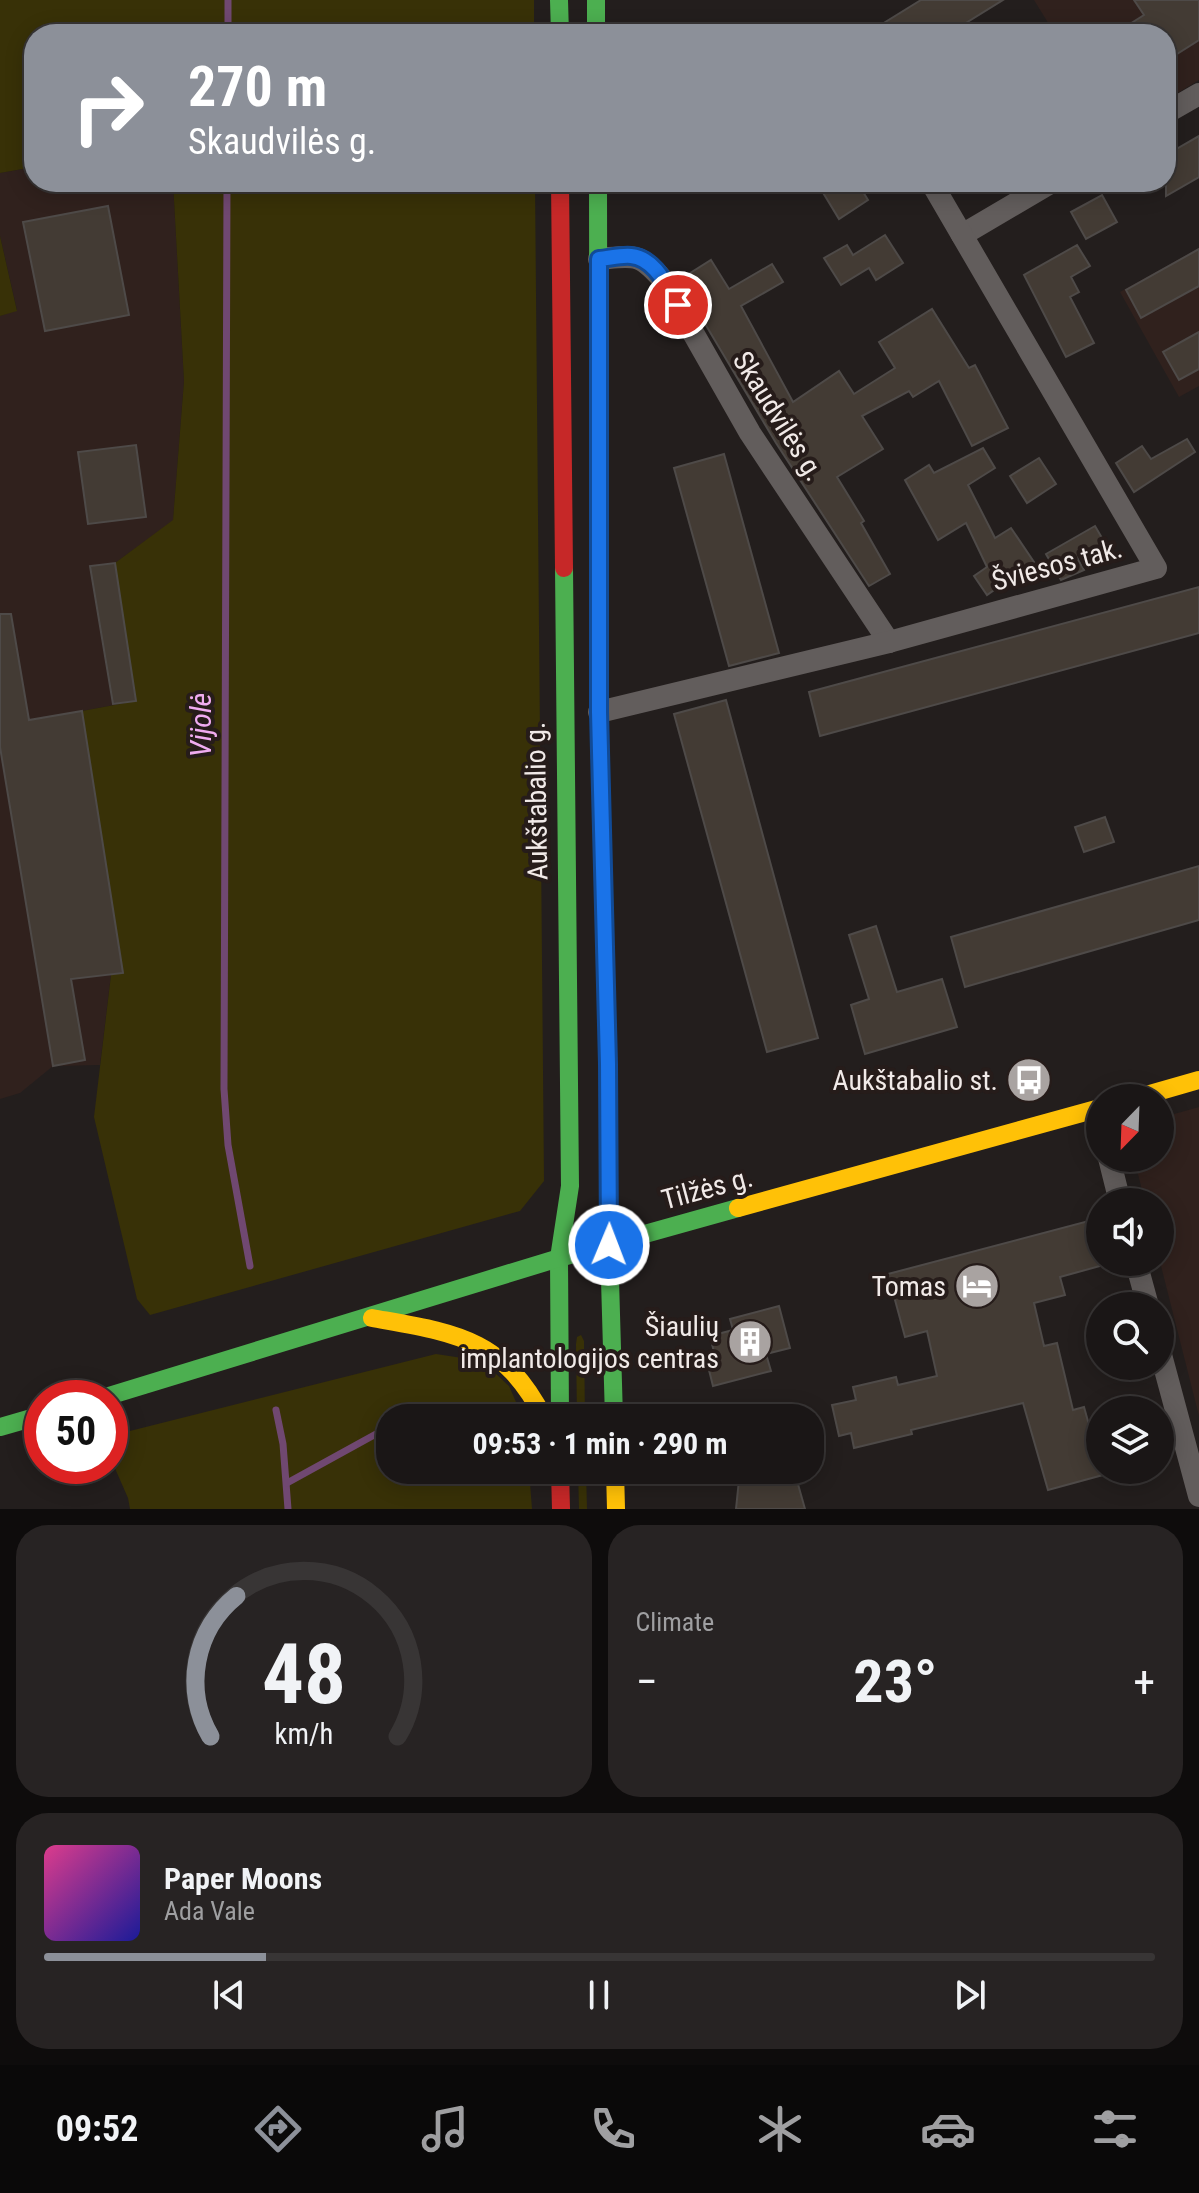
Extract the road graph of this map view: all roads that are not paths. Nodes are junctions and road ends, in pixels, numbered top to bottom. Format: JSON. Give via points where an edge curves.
{"nodes":[{"id":1,"x":559,"y":0,"type":"edge"},
{"id":2,"x":596,"y":0,"type":"edge"},
{"id":3,"x":560,"y":24,"type":"edge"},
{"id":4,"x":596,"y":24,"type":"edge"},
{"id":5,"x":1199,"y":94,"type":"edge"},
{"id":6,"x":1176,"y":107,"type":"edge"},
{"id":7,"x":560,"y":192,"type":"edge"},
{"id":8,"x":598,"y":192,"type":"edge"},
{"id":9,"x":937,"y":192,"type":"edge"},
{"id":10,"x":1035,"y":192,"type":"edge"},
{"id":11,"x":962,"y":235,"type":"junction"},
{"id":12,"x":599,"y":259,"type":"junction"},
{"id":13,"x":889,"y":642,"type":"junction"},
{"id":14,"x":599,"y":712,"type":"junction"},
{"id":15,"x":1199,"y":1080,"type":"edge"},
{"id":16,"x":1174,"y":1087,"type":"edge"},
{"id":17,"x":1086,"y":1118,"type":"edge"},
{"id":18,"x":609,"y":1245,"type":"junction"},
{"id":19,"x":559,"y":1258,"type":"junction"},
{"id":20,"x":366,"y":1317,"type":"junction"},
{"id":21,"x":1168,"y":1380,"type":"edge"},
{"id":22,"x":128,"y":1390,"type":"edge"},
{"id":23,"x":538,"y":1404,"type":"edge"},
{"id":24,"x":560,"y":1404,"type":"edge"},
{"id":25,"x":614,"y":1404,"type":"edge"},
{"id":26,"x":24,"y":1420,"type":"edge"},
{"id":27,"x":0,"y":1427,"type":"edge"},
{"id":28,"x":560,"y":1484,"type":"edge"},
{"id":29,"x":615,"y":1484,"type":"edge"},
{"id":30,"x":1199,"y":1496,"type":"edge"},
{"id":31,"x":561,"y":1509,"type":"edge"},
{"id":32,"x":616,"y":1509,"type":"edge"}],
"edges":[{"from":1,"to":3,"type":"main road"},
{"from":2,"to":4,"type":"main road"},
{"from":5,"to":6,"type":"street"},
{"from":7,"to":19,"type":"main road","name":"Aukštabalio g.","via":[[570,1186]]},
{"from":8,"to":12,"type":"main road"},
{"from":9,"to":11,"type":"street","name":"Šviesos tak."},
{"from":10,"to":11,"type":"street"},
{"from":11,"to":13,"type":"street","name":"Šviesos tak.","via":[[1156,568]]},
{"from":12,"to":13,"type":"street","name":"Skaudvilės g.","via":[[632,256],[647,261],[663,280],[750,433]]},
{"from":12,"to":14,"type":"main road"},
{"from":13,"to":14,"type":"street","name":"Šviesos tak."},
{"from":14,"to":18,"type":"main road"},
{"from":15,"to":16,"type":"main road"},
{"from":17,"to":18,"type":"main road","name":"Tilžės g."},
{"from":18,"to":19,"type":"main road","name":"Tilžės g."},
{"from":18,"to":25,"type":"main road"},
{"from":19,"to":20,"type":"main road","name":"Tilžės g."},
{"from":19,"to":24,"type":"main road","name":"Aukštabalio g."},
{"from":20,"to":22,"type":"main road","name":"Tilžės g."},
{"from":20,"to":23,"type":"main road","via":[[489,1348],[513,1368]]},
{"from":21,"to":30,"type":"street"},
{"from":26,"to":27,"type":"main road"},
{"from":28,"to":31,"type":"main road"},
{"from":29,"to":32,"type":"main road"}]}
